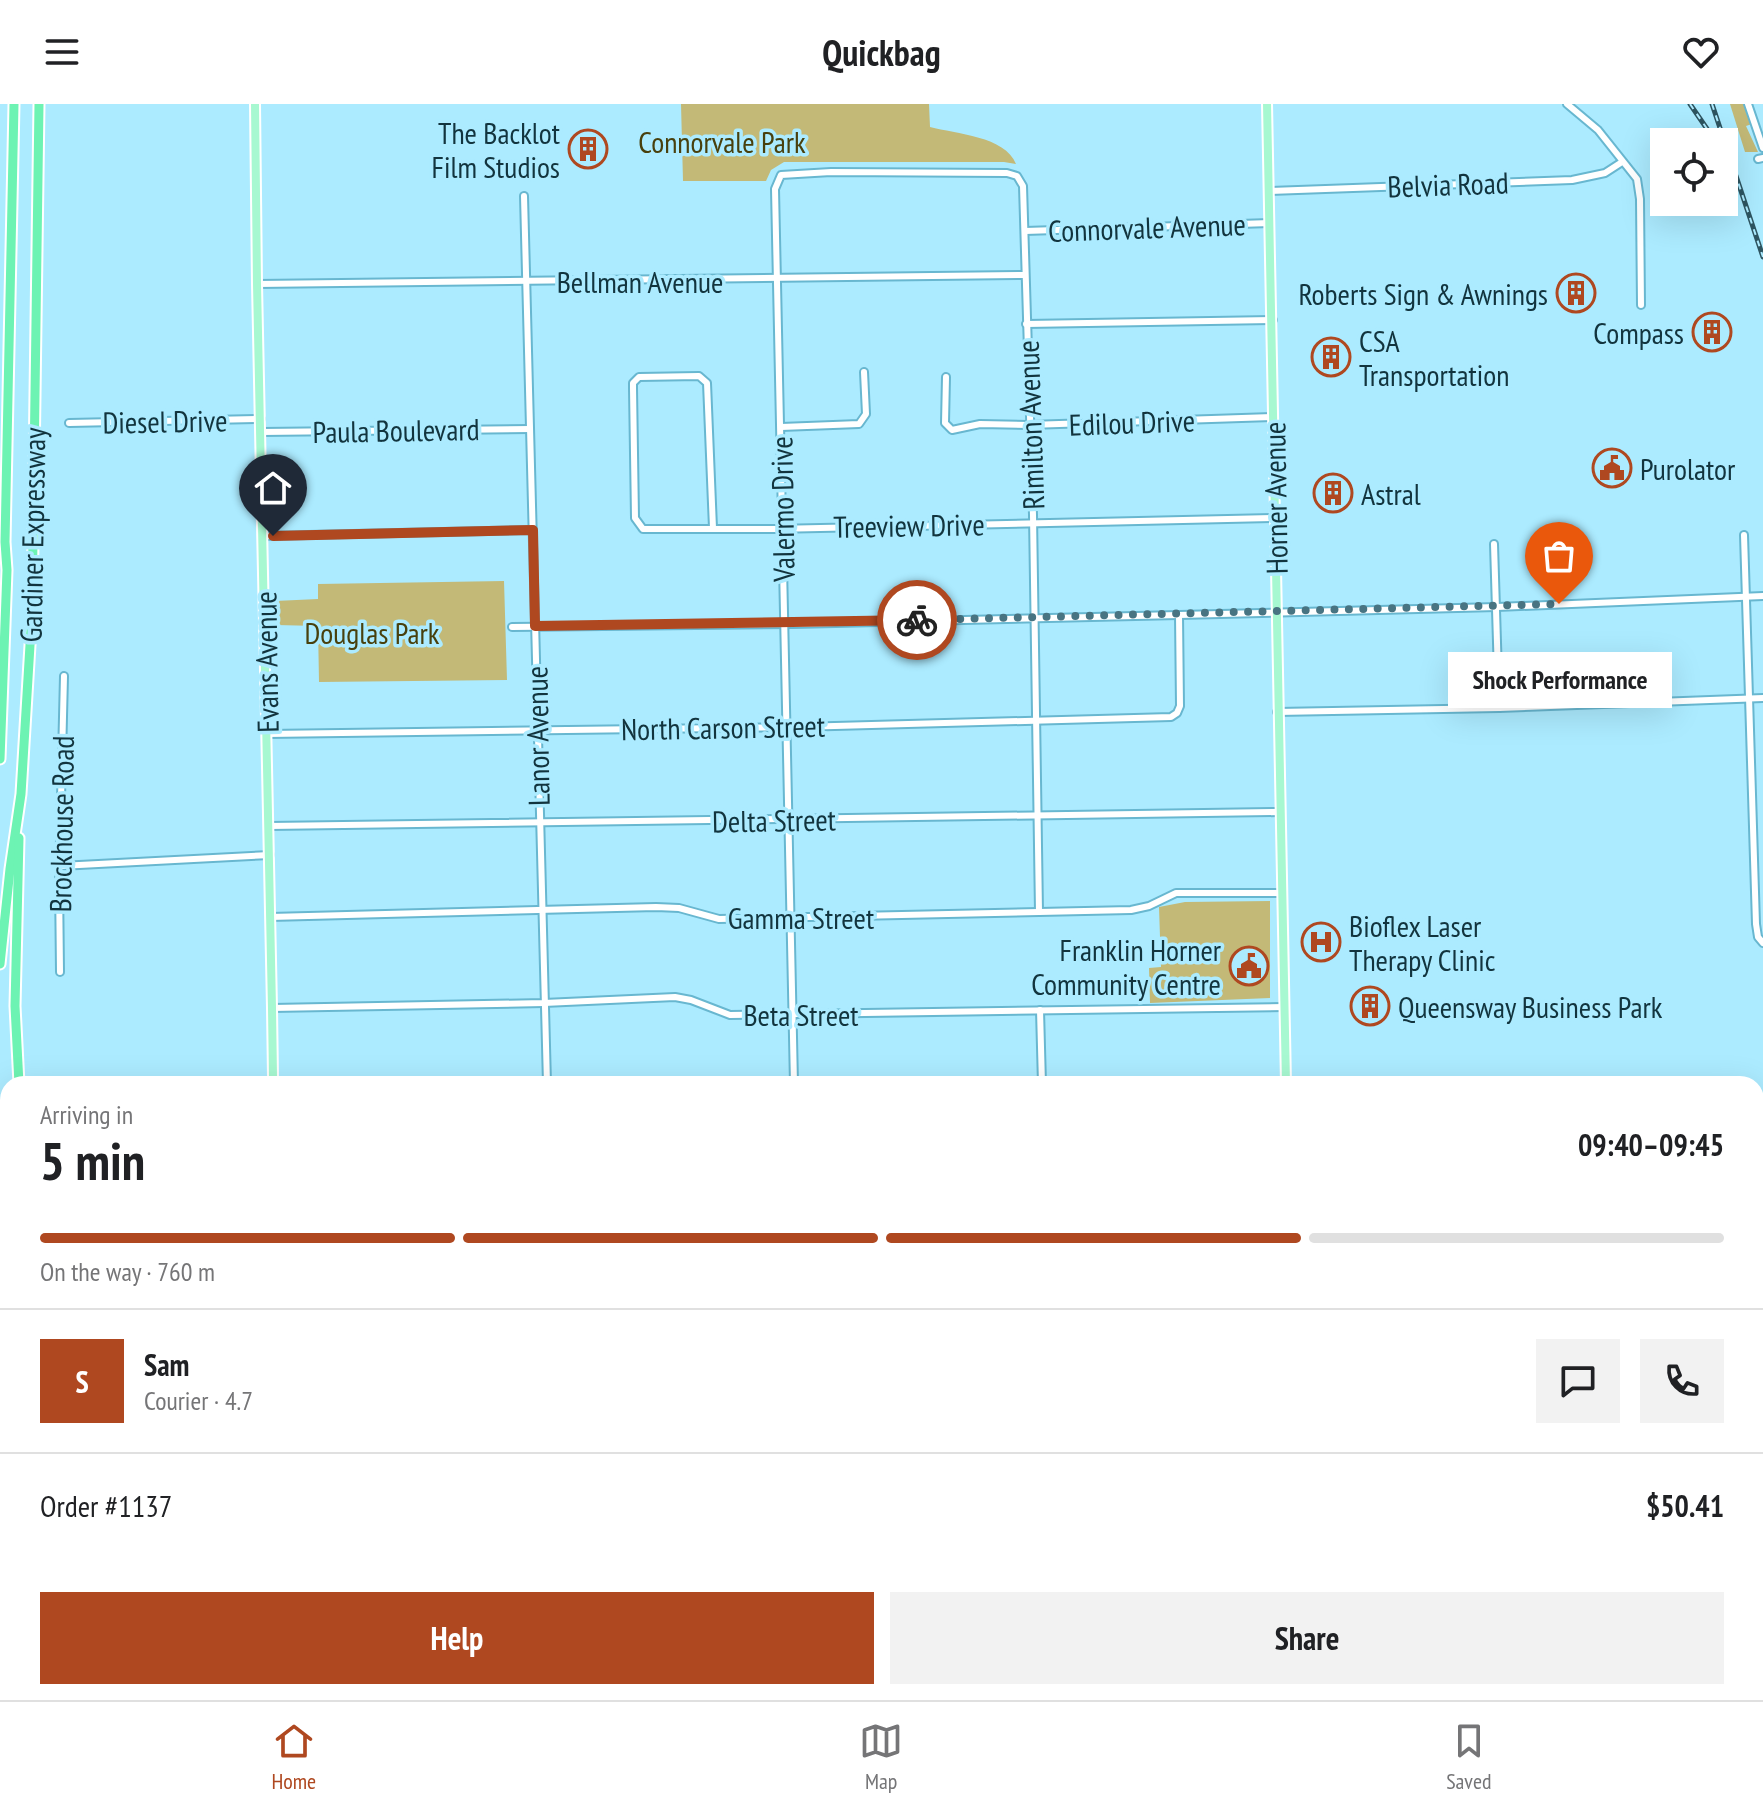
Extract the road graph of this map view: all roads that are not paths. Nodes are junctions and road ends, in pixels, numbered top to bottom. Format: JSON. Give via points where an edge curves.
{"nodes":[{"id":1,"x":39,"y":104,"type":"edge"},
{"id":2,"x":255,"y":104,"type":"edge"},
{"id":3,"x":1267,"y":104,"type":"edge"},
{"id":4,"x":1567,"y":104,"type":"edge"},
{"id":5,"x":1748,"y":104,"type":"edge"},
{"id":6,"x":13,"y":107,"type":"edge"},
{"id":7,"x":1763,"y":148,"type":"edge"},
{"id":8,"x":1622,"y":162,"type":"junction"},
{"id":9,"x":781,"y":175,"type":"joint"},
{"id":10,"x":1270,"y":191,"type":"junction"},
{"id":11,"x":524,"y":196,"type":"dead end"},
{"id":12,"x":1270,"y":223,"type":"junction"},
{"id":13,"x":1025,"y":231,"type":"junction"},
{"id":14,"x":1024,"y":275,"type":"junction"},
{"id":15,"x":777,"y":280,"type":"junction"},
{"id":16,"x":525,"y":282,"type":"junction"},
{"id":17,"x":257,"y":284,"type":"junction"},
{"id":18,"x":1641,"y":305,"type":"dead end"},
{"id":19,"x":1273,"y":320,"type":"junction"},
{"id":20,"x":1026,"y":324,"type":"junction"},
{"id":21,"x":864,"y":372,"type":"dead end"},
{"id":22,"x":946,"y":377,"type":"dead end"},
{"id":23,"x":1273,"y":417,"type":"junction"},
{"id":24,"x":261,"y":419,"type":"junction"},
{"id":25,"x":69,"y":423,"type":"dead end"},
{"id":26,"x":1029,"y":425,"type":"junction"},
{"id":27,"x":781,"y":427,"type":"junction"},
{"id":28,"x":530,"y":429,"type":"junction"},
{"id":29,"x":261,"y":432,"type":"junction"},
{"id":30,"x":1275,"y":518,"type":"junction"},
{"id":31,"x":1033,"y":522,"type":"junction"},
{"id":32,"x":713,"y":528,"type":"junction"},
{"id":33,"x":783,"y":528,"type":"junction"},
{"id":34,"x":533,"y":530,"type":"junction"},
{"id":35,"x":1744,"y":535,"type":"dead end"},
{"id":36,"x":263,"y":536,"type":"junction"},
{"id":37,"x":5,"y":542,"type":"junction"},
{"id":38,"x":1494,"y":544,"type":"dead end"},
{"id":39,"x":0,"y":568,"type":"edge"},
{"id":40,"x":1763,"y":596,"type":"edge"},
{"id":41,"x":1746,"y":597,"type":"junction"},
{"id":42,"x":1497,"y":607,"type":"junction"},
{"id":43,"x":1276,"y":612,"type":"junction"},
{"id":44,"x":1179,"y":615,"type":"junction"},
{"id":45,"x":1034,"y":616,"type":"junction"},
{"id":46,"x":785,"y":624,"type":"junction"},
{"id":47,"x":535,"y":626,"type":"junction"},
{"id":48,"x":512,"y":627,"type":"dead end"},
{"id":49,"x":64,"y":676,"type":"dead end"},
{"id":50,"x":1748,"y":698,"type":"junction"},
{"id":51,"x":1763,"y":698,"type":"edge"},
{"id":52,"x":1499,"y":708,"type":"junction"},
{"id":53,"x":1277,"y":712,"type":"junction"},
{"id":54,"x":1036,"y":721,"type":"junction"},
{"id":55,"x":787,"y":727,"type":"junction"},
{"id":56,"x":536,"y":730,"type":"junction"},
{"id":57,"x":267,"y":734,"type":"junction"},
{"id":58,"x":0,"y":759,"type":"edge"},
{"id":59,"x":21,"y":794,"type":"junction"},
{"id":60,"x":1279,"y":812,"type":"junction"},
{"id":61,"x":1037,"y":815,"type":"junction"},
{"id":62,"x":789,"y":821,"type":"junction"},
{"id":63,"x":538,"y":822,"type":"junction"},
{"id":64,"x":269,"y":826,"type":"junction"},
{"id":65,"x":270,"y":855,"type":"junction"},
{"id":66,"x":60,"y":866,"type":"junction"},
{"id":67,"x":1282,"y":893,"type":"junction"},
{"id":68,"x":540,"y":910,"type":"junction"},
{"id":69,"x":1039,"y":912,"type":"junction"},
{"id":70,"x":270,"y":917,"type":"junction"},
{"id":71,"x":790,"y":918,"type":"junction"},
{"id":72,"x":1763,"y":943,"type":"edge"},
{"id":73,"x":0,"y":964,"type":"edge"},
{"id":74,"x":60,"y":972,"type":"dead end"},
{"id":75,"x":544,"y":1003,"type":"junction"},
{"id":76,"x":1284,"y":1007,"type":"junction"},
{"id":77,"x":272,"y":1008,"type":"junction"},
{"id":78,"x":1040,"y":1010,"type":"junction"},
{"id":79,"x":793,"y":1016,"type":"junction"},
{"id":80,"x":19,"y":1076,"type":"edge"},
{"id":81,"x":273,"y":1076,"type":"edge"},
{"id":82,"x":547,"y":1076,"type":"edge"},
{"id":83,"x":794,"y":1076,"type":"edge"},
{"id":84,"x":1042,"y":1076,"type":"edge"},
{"id":85,"x":1286,"y":1076,"type":"edge"}],
"edges":[{"from":1,"to":59,"type":"highway","name":"Gardiner Expressway","via":[[32,612]]},
{"from":2,"to":17,"type":"main road","name":"Evans Avenue"},
{"from":3,"to":10,"type":"main road","name":"Horner Avenue"},
{"from":4,"to":8,"type":"street","via":[[1598,130]]},
{"from":5,"to":7,"type":"street"},
{"from":6,"to":37,"type":"highway","name":"Gardiner Expressway"},
{"from":8,"to":10,"type":"street","name":"Belvia Road","via":[[1605,173],[1572,180]]},
{"from":8,"to":18,"type":"street","via":[[1632,169],[1639,189]]},
{"from":9,"to":13,"type":"street","name":"Rimilton Avenue","via":[[1012,173],[1024,190]]},
{"from":9,"to":15,"type":"street","name":"Valermo Drive","via":[[775,189]]},
{"from":10,"to":12,"type":"main road","name":"Horner Avenue"},
{"from":11,"to":16,"type":"street","name":"Lanor Avenue"},
{"from":12,"to":13,"type":"street","name":"Connorvale Avenue"},
{"from":12,"to":19,"type":"main road","name":"Horner Avenue"},
{"from":13,"to":14,"type":"street","name":"Rimilton Avenue"},
{"from":14,"to":15,"type":"street","name":"Bellman Avenue"},
{"from":14,"to":20,"type":"street","name":"Rimilton Avenue"},
{"from":15,"to":16,"type":"street","name":"Bellman Avenue"},
{"from":15,"to":27,"type":"street","name":"Valermo Drive"},
{"from":16,"to":17,"type":"street","name":"Bellman Avenue"},
{"from":16,"to":28,"type":"street","name":"Lanor Avenue"},
{"from":17,"to":24,"type":"main road","name":"Evans Avenue"},
{"from":19,"to":20,"type":"street"},
{"from":19,"to":23,"type":"main road","name":"Horner Avenue"},
{"from":20,"to":26,"type":"street","name":"Rimilton Avenue"},
{"from":21,"to":27,"type":"street","via":[[866,414],[859,424]]},
{"from":22,"to":26,"type":"street","name":"Edilou Drive","via":[[948,428]]},
{"from":23,"to":26,"type":"street","name":"Edilou Drive"},
{"from":23,"to":30,"type":"main road","name":"Horner Avenue"},
{"from":24,"to":25,"type":"street","name":"Diesel Drive"},
{"from":24,"to":29,"type":"main road","name":"Evans Avenue"},
{"from":26,"to":31,"type":"street","name":"Rimilton Avenue"},
{"from":27,"to":33,"type":"street","name":"Valermo Drive"},
{"from":28,"to":29,"type":"street","name":"Paula Boulevard"},
{"from":28,"to":34,"type":"street","name":"Lanor Avenue"},
{"from":29,"to":36,"type":"main road","name":"Evans Avenue"},
{"from":30,"to":31,"type":"street","name":"Treeview Drive"},
{"from":30,"to":43,"type":"main road","name":"Horner Avenue"},
{"from":31,"to":33,"type":"street","name":"Treeview Drive"},
{"from":31,"to":45,"type":"street","name":"Rimilton Avenue"},
{"from":32,"to":32,"type":"street","name":"Treeview Drive","via":[[707,383],[699,376],[635,379],[635,518],[647,529]]},
{"from":32,"to":33,"type":"street","name":"Treeview Drive"},
{"from":33,"to":46,"type":"street","name":"Valermo Drive"},
{"from":34,"to":36,"type":"street"},
{"from":34,"to":47,"type":"street","name":"Lanor Avenue"},
{"from":35,"to":41,"type":"street"},
{"from":36,"to":57,"type":"main road","name":"Evans Avenue"},
{"from":37,"to":39,"type":"highway"},
{"from":37,"to":58,"type":"highway","name":"Gardiner Expressway"},
{"from":38,"to":42,"type":"street"},
{"from":40,"to":41,"type":"street"},
{"from":41,"to":42,"type":"street"},
{"from":41,"to":50,"type":"street"},
{"from":42,"to":43,"type":"street"},
{"from":42,"to":52,"type":"street"},
{"from":43,"to":44,"type":"street"},
{"from":43,"to":53,"type":"main road","name":"Horner Avenue"},
{"from":44,"to":45,"type":"street"},
{"from":44,"to":54,"type":"street","name":"North Carson Street","via":[[1177,713]]},
{"from":45,"to":46,"type":"street"},
{"from":45,"to":54,"type":"street","name":"Rimilton Avenue"},
{"from":46,"to":47,"type":"street"},
{"from":46,"to":55,"type":"street","name":"Valermo Drive"},
{"from":47,"to":48,"type":"street"},
{"from":47,"to":56,"type":"street","name":"Lanor Avenue"},
{"from":49,"to":66,"type":"street","name":"Brockhouse Road"},
{"from":50,"to":51,"type":"street"},
{"from":50,"to":52,"type":"street"},
{"from":50,"to":72,"type":"street","via":[[1756,924]]},
{"from":52,"to":53,"type":"street"},
{"from":53,"to":60,"type":"main road","name":"Horner Avenue"},
{"from":54,"to":55,"type":"street","name":"North Carson Street"},
{"from":54,"to":61,"type":"street","name":"Rimilton Avenue"},
{"from":55,"to":56,"type":"street","name":"North Carson Street"},
{"from":55,"to":62,"type":"street","name":"Valermo Drive"},
{"from":56,"to":57,"type":"street","name":"North Carson Street"},
{"from":56,"to":63,"type":"street","name":"Lanor Avenue"},
{"from":57,"to":64,"type":"main road","name":"Evans Avenue"},
{"from":59,"to":73,"type":"highway","name":"Gardiner Expressway"},
{"from":59,"to":80,"type":"highway","via":[[15,1006]]},
{"from":60,"to":61,"type":"street","name":"Delta Street"},
{"from":60,"to":67,"type":"main road","name":"Horner Avenue"},
{"from":61,"to":62,"type":"street","name":"Delta Street"},
{"from":61,"to":69,"type":"street","name":"Rimilton Avenue"},
{"from":62,"to":63,"type":"street","name":"Delta Street"},
{"from":62,"to":71,"type":"street","name":"Valermo Drive"},
{"from":63,"to":64,"type":"street","name":"Delta Street"},
{"from":63,"to":68,"type":"street","name":"Lanor Avenue"},
{"from":64,"to":65,"type":"main road","name":"Evans Avenue"},
{"from":65,"to":66,"type":"street"},
{"from":65,"to":70,"type":"main road","name":"Evans Avenue"},
{"from":66,"to":74,"type":"street","name":"Brockhouse Road"},
{"from":67,"to":69,"type":"street","name":"Gamma Street","via":[[1176,893],[1131,910]]},
{"from":67,"to":76,"type":"main road","name":"Horner Avenue"},
{"from":68,"to":70,"type":"street","name":"Gamma Street"},
{"from":68,"to":71,"type":"street","name":"Gamma Street","via":[[656,907],[719,919]]},
{"from":68,"to":75,"type":"street","name":"Lanor Avenue"},
{"from":69,"to":71,"type":"street","name":"Gamma Street"},
{"from":70,"to":77,"type":"main road","name":"Evans Avenue"},
{"from":71,"to":79,"type":"street","name":"Valermo Drive"},
{"from":75,"to":77,"type":"street","name":"Beta Street"},
{"from":75,"to":79,"type":"street","name":"Beta Street","via":[[675,997],[730,1015]]},
{"from":75,"to":82,"type":"street","name":"Lanor Avenue"},
{"from":76,"to":78,"type":"street","name":"Beta Street"},
{"from":76,"to":85,"type":"main road","name":"Horner Avenue"},
{"from":77,"to":81,"type":"main road","name":"Evans Avenue"},
{"from":78,"to":79,"type":"street","name":"Beta Street"},
{"from":78,"to":84,"type":"street"},
{"from":79,"to":83,"type":"street","name":"Valermo Drive"}]}
